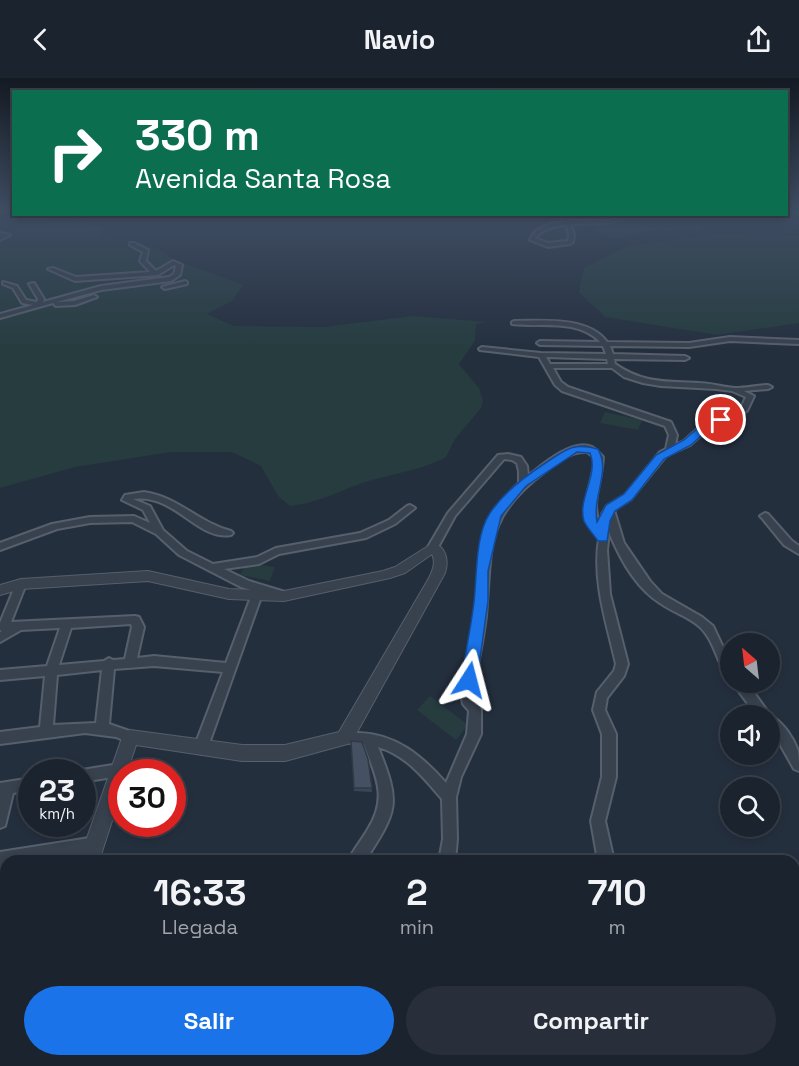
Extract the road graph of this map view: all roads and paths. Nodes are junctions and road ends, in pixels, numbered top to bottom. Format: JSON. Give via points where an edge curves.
{"nodes":[{"id":1,"x":144,"y":258,"type":"edge"},
{"id":2,"x":51,"y":269,"type":"dead end"},
{"id":3,"x":154,"y":273,"type":"junction"},
{"id":4,"x":5,"y":283,"type":"dead end"},
{"id":5,"x":185,"y":283,"type":"dead end"},
{"id":6,"x":32,"y":284,"type":"dead end"},
{"id":7,"x":56,"y":288,"type":"dead end"},
{"id":8,"x":53,"y":301,"type":"junction"},
{"id":9,"x":40,"y":304,"type":"junction"},
{"id":10,"x":0,"y":316,"type":"edge"},
{"id":11,"x":514,"y":323,"type":"dead end"},
{"id":12,"x":799,"y":342,"type":"edge"},
{"id":13,"x":540,"y":343,"type":"dead end"},
{"id":14,"x":605,"y":343,"type":"junction"},
{"id":15,"x":482,"y":349,"type":"dead end"},
{"id":16,"x":541,"y":355,"type":"junction"},
{"id":17,"x":685,"y":358,"type":"dead end"},
{"id":18,"x":613,"y":361,"type":"junction"},
{"id":19,"x":549,"y":366,"type":"junction"},
{"id":20,"x":768,"y":387,"type":"dead end"},
{"id":21,"x":732,"y":389,"type":"junction"},
{"id":22,"x":670,"y":449,"type":"junction"},
{"id":23,"x":523,"y":483,"type":"junction"},
{"id":24,"x":410,"y":508,"type":"dead end"},
{"id":25,"x":610,"y":508,"type":"junction"},
{"id":26,"x":765,"y":516,"type":"dead end"},
{"id":27,"x":159,"y":532,"type":"junction"},
{"id":28,"x":228,"y":533,"type":"dead end"},
{"id":29,"x":603,"y":538,"type":"junction"},
{"id":30,"x":0,"y":547,"type":"edge"},
{"id":31,"x":433,"y":547,"type":"junction"},
{"id":32,"x":799,"y":551,"type":"edge"},
{"id":33,"x":213,"y":567,"type":"junction"},
{"id":34,"x":21,"y":584,"type":"junction"},
{"id":35,"x":0,"y":590,"type":"edge"},
{"id":36,"x":288,"y":595,"type":"junction"},
{"id":37,"x":256,"y":597,"type":"junction"},
{"id":38,"x":67,"y":624,"type":"junction"},
{"id":39,"x":19,"y":626,"type":"junction"},
{"id":40,"x":0,"y":638,"type":"edge"},
{"id":41,"x":720,"y":650,"type":"edge"},
{"id":42,"x":130,"y":662,"type":"junction"},
{"id":43,"x":109,"y":663,"type":"junction"},
{"id":44,"x":52,"y":668,"type":"junction"},
{"id":45,"x":230,"y":668,"type":"junction"},
{"id":46,"x":0,"y":675,"type":"edge"},
{"id":47,"x":747,"y":693,"type":"edge"},
{"id":48,"x":756,"y":705,"type":"edge"},
{"id":49,"x":102,"y":728,"type":"junction"},
{"id":50,"x":780,"y":732,"type":"edge"},
{"id":51,"x":46,"y":733,"type":"junction"},
{"id":52,"x":130,"y":736,"type":"junction"},
{"id":53,"x":0,"y":738,"type":"edge"},
{"id":54,"x":345,"y":738,"type":"junction"},
{"id":55,"x":368,"y":739,"type":"junction"},
{"id":56,"x":201,"y":748,"type":"junction"},
{"id":57,"x":123,"y":759,"type":"edge"},
{"id":58,"x":799,"y":765,"type":"edge"},
{"id":59,"x":18,"y":786,"type":"edge"},
{"id":60,"x":3,"y":789,"type":"edge"},
{"id":61,"x":450,"y":797,"type":"junction"},
{"id":62,"x":108,"y":805,"type":"edge"},
{"id":63,"x":0,"y":821,"type":"edge"},
{"id":64,"x":93,"y":853,"type":"edge"},
{"id":65,"x":56,"y":855,"type":"edge"},
{"id":66,"x":360,"y":855,"type":"edge"},
{"id":67,"x":448,"y":855,"type":"edge"},
{"id":68,"x":605,"y":855,"type":"edge"}],
"edges":[{"from":1,"to":3,"type":"street"},
{"from":2,"to":3,"type":"street","via":[[70,279]]},
{"from":3,"to":8,"type":"street","via":[[173,263],[179,265],[173,279],[101,288]]},
{"from":4,"to":9,"type":"street","via":[[15,287],[24,302]]},
{"from":5,"to":9,"type":"street","via":[[116,292],[75,303]]},
{"from":6,"to":9,"type":"street","via":[[42,299]]},
{"from":7,"to":8,"type":"street"},
{"from":8,"to":9,"type":"street"},
{"from":9,"to":10,"type":"street"},
{"from":11,"to":14,"type":"street","via":[[578,326],[596,333]]},
{"from":12,"to":14,"type":"street","via":[[730,339],[688,345]]},
{"from":13,"to":14,"type":"street"},
{"from":14,"to":18,"type":"street"},
{"from":15,"to":16,"type":"street"},
{"from":16,"to":18,"type":"street"},
{"from":16,"to":19,"type":"street"},
{"from":17,"to":18,"type":"street"},
{"from":18,"to":19,"type":"street"},
{"from":18,"to":21,"type":"street","via":[[657,384],[706,384]]},
{"from":19,"to":22,"type":"street","via":[[565,389],[668,424],[673,435]]},
{"from":20,"to":21,"type":"street"},
{"from":21,"to":22,"type":"street","via":[[750,396],[744,409],[707,425],[687,443]]},
{"from":22,"to":25,"type":"street","via":[[628,497]]},
{"from":23,"to":29,"type":"street","via":[[573,450],[594,451],[599,462],[589,510],[591,521]]},
{"from":23,"to":31,"type":"street","via":[[522,461],[501,457],[451,515]]},
{"from":23,"to":61,"type":"street","via":[[495,515],[485,552],[467,693],[475,710],[474,734],[454,777]]},
{"from":24,"to":33,"type":"street","via":[[392,522],[362,536]]},
{"from":25,"to":29,"type":"street"},
{"from":25,"to":41,"type":"street","via":[[610,522],[618,543],[653,592],[702,622]]},
{"from":26,"to":32,"type":"street"},
{"from":27,"to":28,"type":"street","via":[[147,508],[127,500],[128,497],[162,497],[208,529]]},
{"from":27,"to":30,"type":"street","via":[[134,519],[90,520],[55,526]]},
{"from":27,"to":33,"type":"street","via":[[183,553]]},
{"from":29,"to":68,"type":"street","via":[[605,594],[622,664],[620,673],[601,696],[599,710],[609,734],[610,752],[609,777],[598,821]]},
{"from":31,"to":36,"type":"street","via":[[400,570]]},
{"from":31,"to":54,"type":"street","via":[[442,561],[441,568]]},
{"from":33,"to":36,"type":"street","via":[[245,584]]},
{"from":34,"to":35,"type":"street"},
{"from":34,"to":37,"type":"street","via":[[148,576]]},
{"from":34,"to":39,"type":"street","via":[[4,627]]},
{"from":36,"to":37,"type":"street"},
{"from":37,"to":45,"type":"street"},
{"from":38,"to":39,"type":"street"},
{"from":38,"to":42,"type":"street","via":[[135,620],[138,627]]},
{"from":38,"to":44,"type":"street"},
{"from":39,"to":40,"type":"street"},
{"from":42,"to":43,"type":"street"},
{"from":42,"to":45,"type":"street"},
{"from":43,"to":44,"type":"street"},
{"from":43,"to":49,"type":"street"},
{"from":44,"to":46,"type":"street"},
{"from":44,"to":51,"type":"street"},
{"from":45,"to":56,"type":"street"},
{"from":47,"to":48,"type":"street"},
{"from":49,"to":51,"type":"street"},
{"from":49,"to":52,"type":"street","via":[[120,730]]},
{"from":50,"to":58,"type":"street"},
{"from":51,"to":53,"type":"street"},
{"from":52,"to":56,"type":"street"},
{"from":52,"to":57,"type":"street"},
{"from":54,"to":55,"type":"street"},
{"from":54,"to":56,"type":"street","via":[[285,753]]},
{"from":55,"to":61,"type":"street","via":[[408,752]]},
{"from":55,"to":66,"type":"street","via":[[389,801],[378,828]]},
{"from":59,"to":60,"type":"street"},
{"from":60,"to":63,"type":"street"},
{"from":61,"to":67,"type":"street"},
{"from":62,"to":64,"type":"street"},
{"from":64,"to":65,"type":"street"}]}
